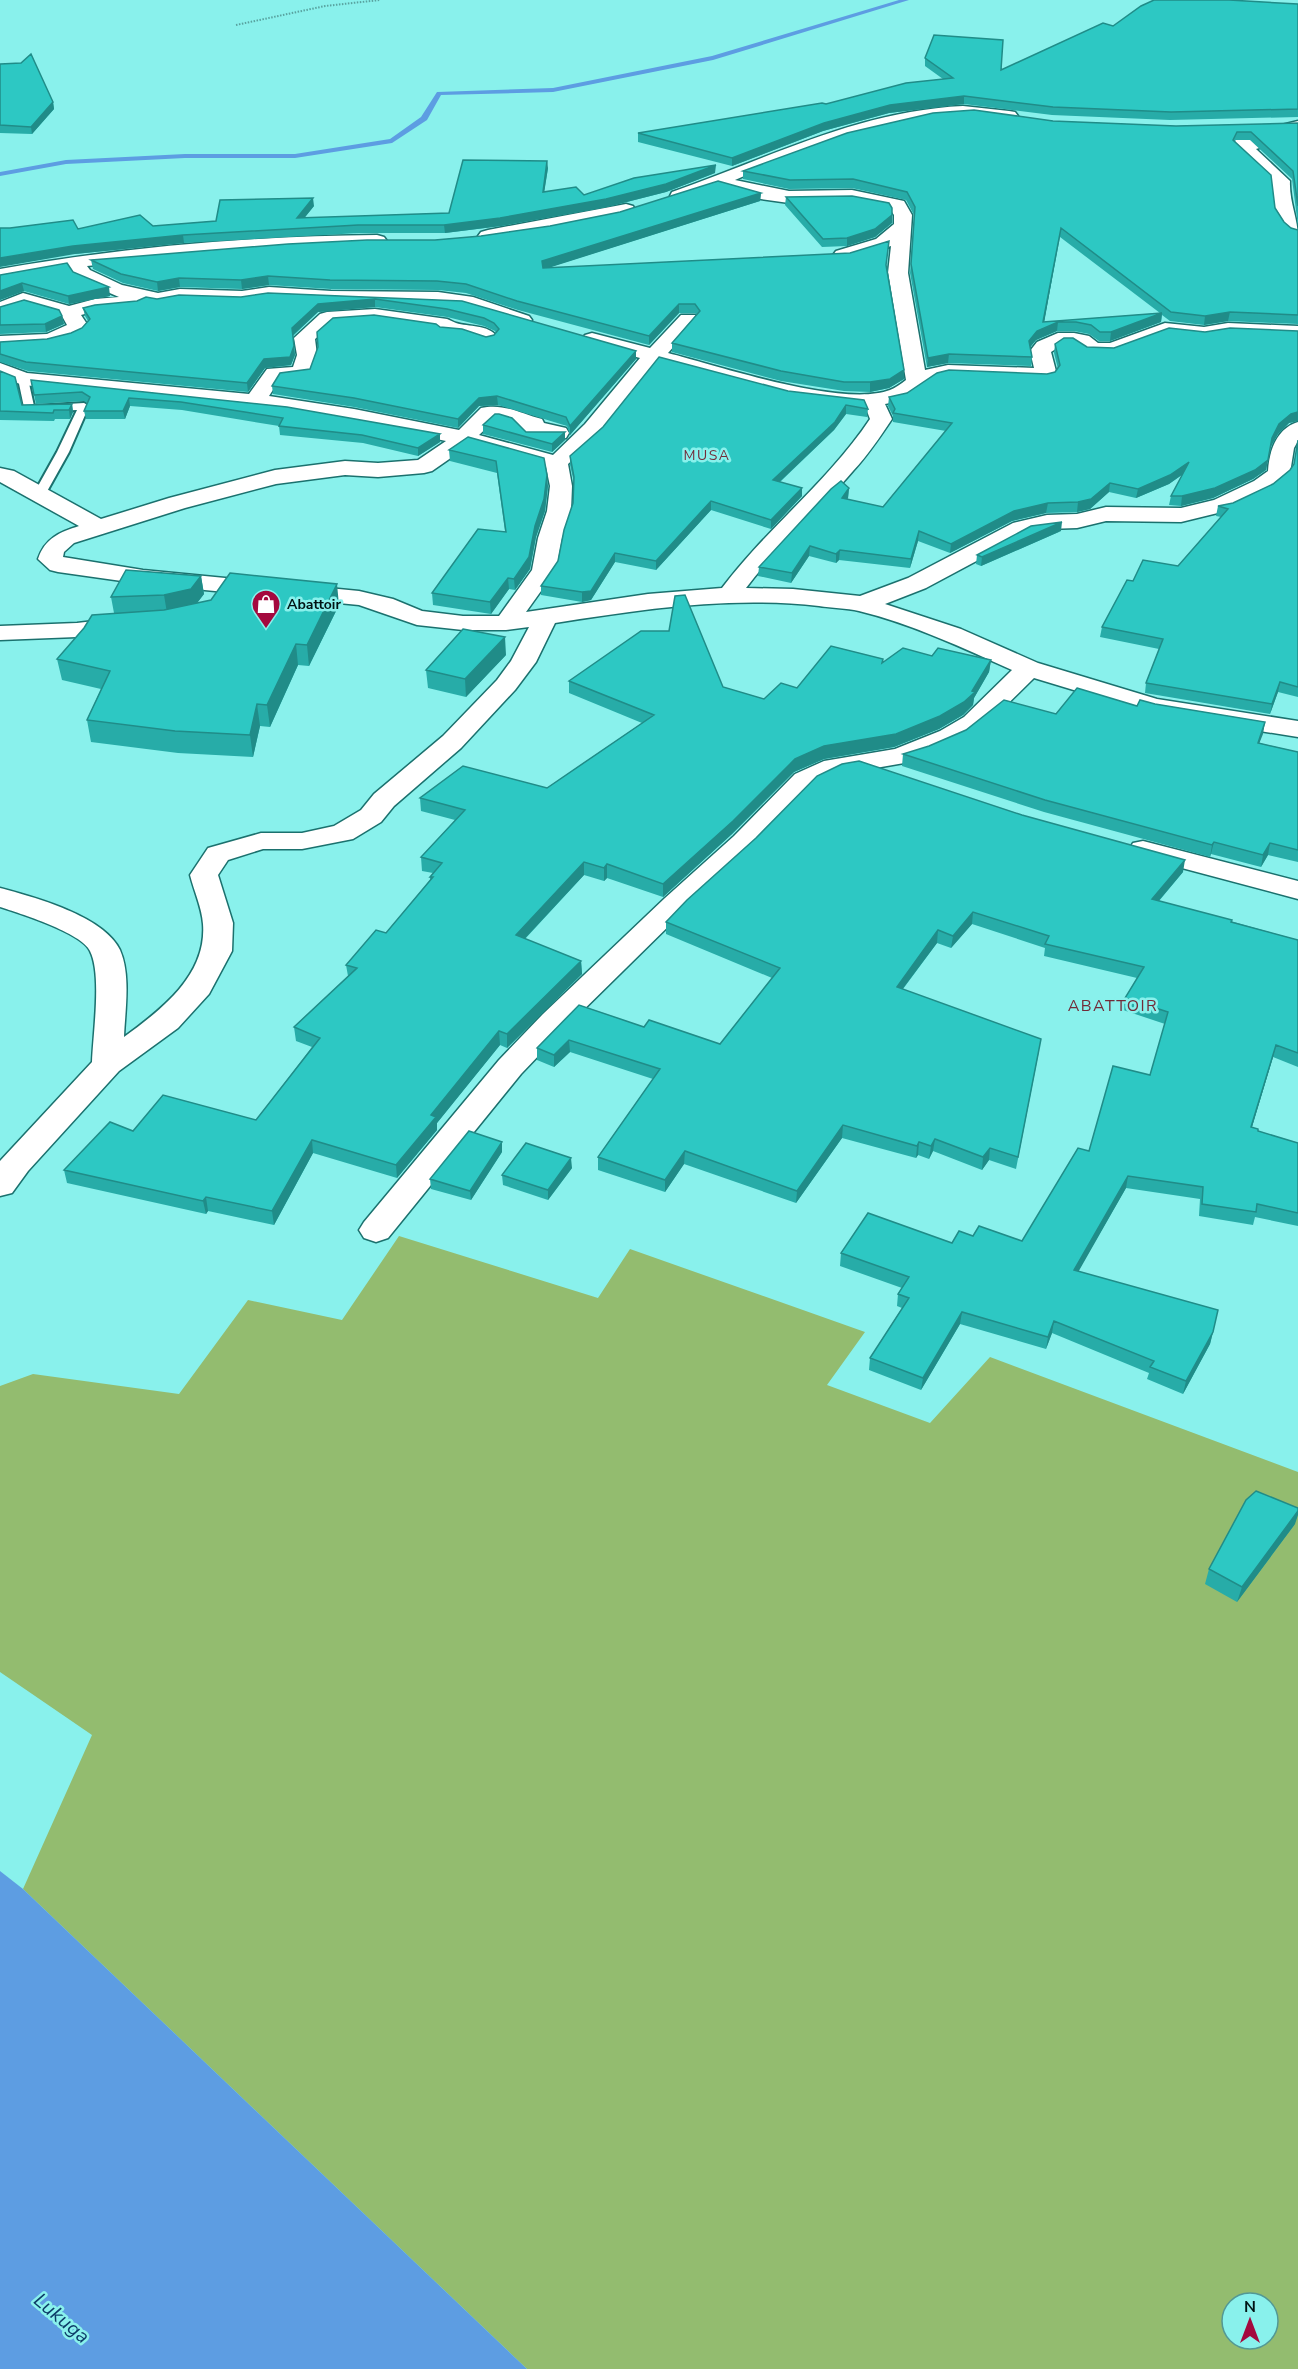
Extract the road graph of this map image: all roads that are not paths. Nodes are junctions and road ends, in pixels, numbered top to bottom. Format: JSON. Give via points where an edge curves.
{"nodes":[{"id":1,"x":1031,"y":119,"type":"edge"},
{"id":2,"x":1256,"y":125,"type":"edge"},
{"id":3,"x":1298,"y":125,"type":"edge"},
{"id":4,"x":1177,"y":143,"type":"edge"},
{"id":5,"x":1242,"y":146,"type":"junction"},
{"id":6,"x":720,"y":182,"type":"junction"},
{"id":7,"x":663,"y":201,"type":"edge"},
{"id":8,"x":641,"y":206,"type":"edge"},
{"id":9,"x":903,"y":226,"type":"junction"},
{"id":10,"x":1298,"y":232,"type":"edge"},
{"id":11,"x":472,"y":239,"type":"edge"},
{"id":12,"x":400,"y":241,"type":"edge"},
{"id":13,"x":829,"y":256,"type":"edge"},
{"id":14,"x":75,"y":262,"type":"junction"},
{"id":15,"x":0,"y":275,"type":"edge"},
{"id":16,"x":158,"y":299,"type":"junction"},
{"id":17,"x":0,"y":308,"type":"edge"},
{"id":18,"x":69,"y":312,"type":"junction"},
{"id":19,"x":688,"y":319,"type":"dead end"},
{"id":20,"x":546,"y":326,"type":"edge"},
{"id":21,"x":568,"y":332,"type":"edge"},
{"id":22,"x":1298,"y":332,"type":"edge"},
{"id":23,"x":488,"y":337,"type":"edge"},
{"id":24,"x":0,"y":342,"type":"edge"},
{"id":25,"x":655,"y":356,"type":"junction"},
{"id":26,"x":0,"y":369,"type":"edge"},
{"id":27,"x":23,"y":379,"type":"junction"},
{"id":28,"x":917,"y":384,"type":"junction"},
{"id":29,"x":0,"y":387,"type":"edge"},
{"id":30,"x":873,"y":400,"type":"junction"},
{"id":31,"x":255,"y":401,"type":"junction"},
{"id":32,"x":1298,"y":429,"type":"edge"},
{"id":33,"x":558,"y":433,"type":"edge"},
{"id":34,"x":464,"y":438,"type":"junction"},
{"id":35,"x":557,"y":463,"type":"junction"},
{"id":36,"x":2,"y":474,"type":"edge"},
{"id":37,"x":39,"y":495,"type":"junction"},
{"id":38,"x":98,"y":527,"type":"junction"},
{"id":39,"x":225,"y":584,"type":"junction"},
{"id":40,"x":729,"y":595,"type":"junction"},
{"id":41,"x":862,"y":604,"type":"junction"},
{"id":42,"x":210,"y":606,"type":"edge"},
{"id":43,"x":545,"y":619,"type":"junction"},
{"id":44,"x":147,"y":623,"type":"edge"},
{"id":45,"x":507,"y":623,"type":"junction"},
{"id":46,"x":0,"y":633,"type":"edge"},
{"id":47,"x":1029,"y":668,"type":"junction"},
{"id":48,"x":1298,"y":729,"type":"edge"},
{"id":49,"x":863,"y":764,"type":"junction"},
{"id":50,"x":908,"y":781,"type":"edge"},
{"id":51,"x":1121,"y":843,"type":"edge"},
{"id":52,"x":1298,"y":890,"type":"edge"},
{"id":53,"x":0,"y":897,"type":"edge"},
{"id":54,"x":108,"y":1064,"type":"junction"},
{"id":55,"x":0,"y":1185,"type":"edge"},
{"id":56,"x":376,"y":1230,"type":"dead end"}],
"edges":[{"from":1,"to":6,"type":"street","via":[[964,111],[896,119],[790,151]]},
{"from":2,"to":3,"type":"street"},
{"from":3,"to":5,"type":"street","via":[[1267,134],[1261,143]]},
{"from":4,"to":5,"type":"street"},
{"from":5,"to":10,"type":"street","via":[[1281,181],[1279,203]]},
{"from":6,"to":7,"type":"street"},
{"from":6,"to":9,"type":"street","via":[[789,197],[870,198],[897,205],[903,215]]},
{"from":8,"to":11,"type":"street"},
{"from":9,"to":13,"type":"street","via":[[883,243]]},
{"from":9,"to":28,"type":"street","via":[[897,273]]},
{"from":12,"to":14,"type":"street","via":[[267,244]]},
{"from":14,"to":15,"type":"street"},
{"from":14,"to":16,"type":"street","via":[[82,274],[116,290]]},
{"from":16,"to":18,"type":"street","via":[[95,305]]},
{"from":16,"to":20,"type":"street","via":[[180,295],[242,297],[269,292],[438,298],[466,302]]},
{"from":17,"to":18,"type":"street","via":[[23,299]]},
{"from":18,"to":24,"type":"street","via":[[79,327],[51,340]]},
{"from":19,"to":25,"type":"street"},
{"from":21,"to":25,"type":"street"},
{"from":22,"to":28,"type":"street","via":[[1228,329],[1204,333],[1165,329],[1113,349],[1094,350],[1069,338],[1045,344],[1040,351],[1046,375],[948,371],[928,375]]},
{"from":23,"to":31,"type":"street","via":[[465,329],[448,329],[447,325],[375,315],[327,318],[304,338],[307,355],[302,373],[274,373]]},
{"from":25,"to":30,"type":"street","via":[[779,389],[835,400]]},
{"from":25,"to":35,"type":"street","via":[[593,429]]},
{"from":26,"to":27,"type":"street"},
{"from":27,"to":29,"type":"street"},
{"from":27,"to":31,"type":"street"},
{"from":27,"to":37,"type":"lane","via":[[29,411],[84,406]]},
{"from":28,"to":30,"type":"street","via":[[897,395]]},
{"from":30,"to":40,"type":"street","via":[[881,419],[866,443],[763,549]]},
{"from":31,"to":34,"type":"street"},
{"from":32,"to":41,"type":"street","via":[[1285,440],[1279,473],[1262,486],[1222,505],[1182,515],[1106,514],[1021,528],[917,583]]},
{"from":33,"to":34,"type":"street","via":[[548,429],[535,433],[534,424],[510,414],[489,413]]},
{"from":34,"to":35,"type":"street"},
{"from":34,"to":38,"type":"street","via":[[424,466],[345,468],[275,477]]},
{"from":35,"to":45,"type":"street","via":[[561,486],[559,511],[544,570]]},
{"from":36,"to":37,"type":"street"},
{"from":37,"to":38,"type":"street"},
{"from":38,"to":39,"type":"street","via":[[66,538],[53,549],[50,559],[68,567]]},
{"from":39,"to":42,"type":"street"},
{"from":39,"to":45,"type":"street","via":[[359,598],[417,618]]},
{"from":40,"to":41,"type":"street","via":[[793,596]]},
{"from":40,"to":43,"type":"street","via":[[648,601]]},
{"from":41,"to":47,"type":"street","via":[[952,634]]},
{"from":43,"to":45,"type":"street"},
{"from":43,"to":54,"type":"street","via":[[524,662],[506,685],[452,742],[384,800],[371,816],[343,833],[302,842],[261,842],[218,854],[204,875],[218,923],[217,951],[198,987],[167,1021]]},
{"from":44,"to":46,"type":"street"},
{"from":47,"to":48,"type":"street","via":[[1153,706]]},
{"from":47,"to":49,"type":"street","via":[[973,723],[949,737],[901,756]]},
{"from":49,"to":50,"type":"street"},
{"from":49,"to":56,"type":"street","via":[[834,767],[805,780],[675,904],[510,1067]]},
{"from":51,"to":52,"type":"street"},
{"from":53,"to":54,"type":"street","via":[[39,909],[93,935],[104,949],[109,971]]},
{"from":54,"to":55,"type":"street"}]}
